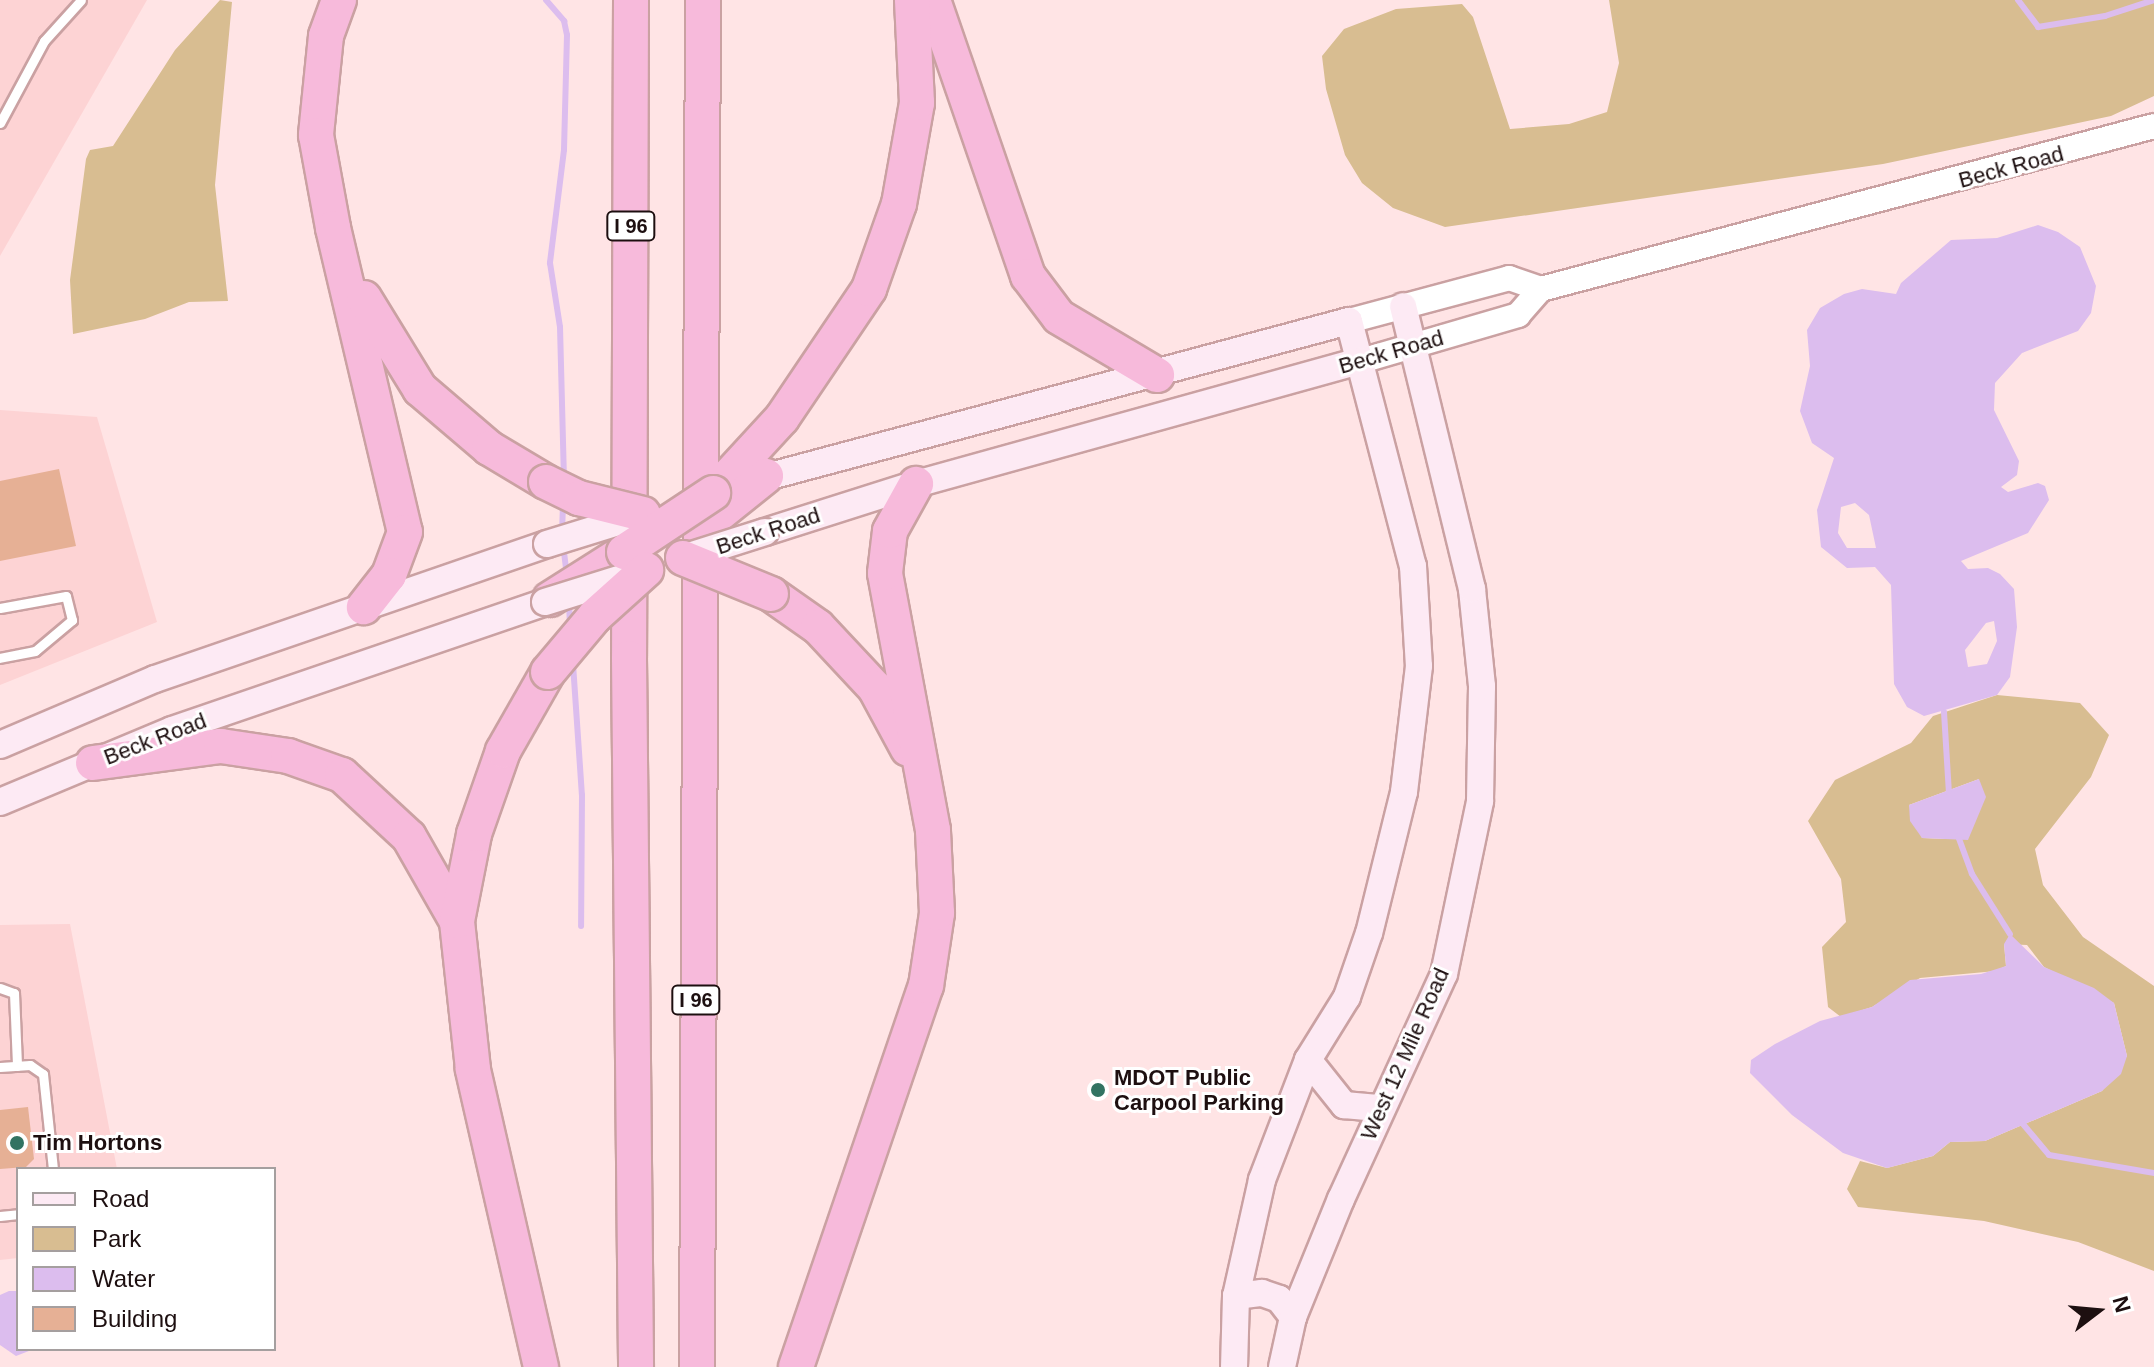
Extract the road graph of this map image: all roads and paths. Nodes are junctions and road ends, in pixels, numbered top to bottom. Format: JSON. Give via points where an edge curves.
{"nodes":[{"id":1,"x":81,"y":0,"type":"edge"},
{"id":2,"x":339,"y":0,"type":"edge"},
{"id":3,"x":631,"y":0,"type":"edge"},
{"id":4,"x":703,"y":0,"type":"edge"},
{"id":5,"x":912,"y":0,"type":"edge"},
{"id":6,"x":933,"y":0,"type":"edge"},
{"id":7,"x":0,"y":123,"type":"edge"},
{"id":8,"x":2154,"y":126,"type":"edge"},
{"id":9,"x":333,"y":228,"type":"junction"},
{"id":10,"x":1541,"y":289,"type":"junction"},
{"id":11,"x":1403,"y":306,"type":"junction"},
{"id":12,"x":1349,"y":321,"type":"junction"},
{"id":13,"x":1413,"y":347,"type":"junction"},
{"id":14,"x":1361,"y":361,"type":"junction"},
{"id":15,"x":1157,"y":375,"type":"junction"},
{"id":16,"x":766,"y":476,"type":"junction"},
{"id":17,"x":916,"y":484,"type":"junction"},
{"id":18,"x":713,"y":493,"type":"junction"},
{"id":19,"x":673,"y":520,"type":"junction"},
{"id":20,"x":765,"y":532,"type":"junction"},
{"id":21,"x":547,"y":544,"type":"junction"},
{"id":22,"x":655,"y":559,"type":"junction"},
{"id":23,"x":545,"y":602,"type":"joint"},
{"id":24,"x":364,"y":607,"type":"junction"},
{"id":25,"x":0,"y":608,"type":"edge"},
{"id":26,"x":0,"y":658,"type":"edge"},
{"id":27,"x":0,"y":745,"type":"edge"},
{"id":28,"x":93,"y":763,"type":"junction"},
{"id":29,"x":0,"y":802,"type":"edge"},
{"id":30,"x":933,"y":830,"type":"junction"},
{"id":31,"x":457,"y":921,"type":"junction"},
{"id":32,"x":0,"y":988,"type":"edge"},
{"id":33,"x":1308,"y":1060,"type":"junction"},
{"id":34,"x":17,"y":1066,"type":"junction"},
{"id":35,"x":0,"y":1067,"type":"edge"},
{"id":36,"x":1381,"y":1108,"type":"junction"},
{"id":37,"x":53,"y":1167,"type":"edge"},
{"id":38,"x":1236,"y":1296,"type":"junction"},
{"id":39,"x":1293,"y":1317,"type":"junction"},
{"id":40,"x":541,"y":1367,"type":"edge"},
{"id":41,"x":636,"y":1367,"type":"edge"},
{"id":42,"x":697,"y":1367,"type":"edge"},
{"id":43,"x":796,"y":1367,"type":"edge"},
{"id":44,"x":1234,"y":1367,"type":"edge"},
{"id":45,"x":1282,"y":1367,"type":"edge"}],
"edges":[{"from":1,"to":7,"type":"lane","via":[[44,41]]},
{"from":2,"to":9,"type":"highway","via":[[326,36],[316,135]]},
{"from":3,"to":41,"type":"highway","number":"I 96","via":[[629,658]]},
{"from":4,"to":42,"type":"highway","number":"I 96"},
{"from":5,"to":18,"type":"highway","via":[[917,103],[899,204],[869,289],[825,360]]},
{"from":6,"to":15,"type":"highway","via":[[1028,276],[1059,317]]},
{"from":8,"to":10,"type":"street","name":"Beck Road"},
{"from":9,"to":19,"type":"highway","bridge":true,"via":[[374,321],[420,389],[489,448],[546,482],[579,498]]},
{"from":9,"to":24,"type":"highway","via":[[404,519],[402,550]]},
{"from":10,"to":11,"type":"street","name":"Beck Road","via":[[1509,278]]},
{"from":10,"to":13,"type":"street","name":"Beck Road","via":[[1518,315]]},
{"from":11,"to":12,"type":"street","name":"Beck Road"},
{"from":11,"to":13,"type":"main road","name":"West 12 Mile Road"},
{"from":12,"to":14,"type":"main road"},
{"from":12,"to":15,"type":"main road","name":"Beck Road"},
{"from":13,"to":14,"type":"street","name":"Beck Road"},
{"from":13,"to":36,"type":"main road","name":"West 12 Mile Road","via":[[1472,589],[1482,686],[1480,801],[1444,974]]},
{"from":14,"to":17,"type":"main road","name":"Beck Road"},
{"from":14,"to":33,"type":"main road","via":[[1413,566],[1419,666],[1404,792],[1369,933],[1347,997]]},
{"from":15,"to":16,"type":"main road","name":"Beck Road"},
{"from":16,"to":18,"type":"main road","name":"Beck Road"},
{"from":16,"to":19,"type":"highway"},
{"from":17,"to":20,"type":"main road","name":"Beck Road"},
{"from":17,"to":30,"type":"highway","via":[[890,531],[885,573]]},
{"from":18,"to":19,"type":"highway","bridge":true},
{"from":19,"to":20,"type":"highway"},
{"from":19,"to":21,"type":"main road","bridge":true},
{"from":19,"to":22,"type":"highway","bridge":true},
{"from":20,"to":22,"type":"main road","name":"Beck Road","bridge":true},
{"from":21,"to":22,"type":"highway","bridge":true},
{"from":21,"to":24,"type":"main road"},
{"from":22,"to":23,"type":"highway","bridge":true},
{"from":22,"to":30,"type":"highway","bridge":true,"via":[[771,594],[818,627],[875,688],[910,752]]},
{"from":22,"to":31,"type":"highway","bridge":true,"via":[[595,616],[548,672],[503,751],[474,834]]},
{"from":23,"to":28,"type":"main road","name":"Beck Road","via":[[172,730]]},
{"from":24,"to":27,"type":"main road","via":[[155,679]]},
{"from":25,"to":26,"type":"lane","via":[[66,596],[72,620],[35,651]]},
{"from":28,"to":29,"type":"main road","name":"Beck Road"},
{"from":28,"to":31,"type":"highway","via":[[221,746],[288,756],[342,775],[409,837]]},
{"from":30,"to":43,"type":"highway","via":[[937,913],[926,986]]},
{"from":31,"to":40,"type":"highway","via":[[473,1069]]},
{"from":32,"to":34,"type":"lane","via":[[14,993]]},
{"from":33,"to":36,"type":"main road","via":[[1344,1105]]},
{"from":33,"to":38,"type":"main road","via":[[1262,1180]]},
{"from":34,"to":35,"type":"lane"},
{"from":34,"to":37,"type":"lane","via":[[43,1074]]},
{"from":36,"to":39,"type":"main road","name":"West 12 Mile Road"},
{"from":38,"to":39,"type":"main road","via":[[1270,1296]]},
{"from":38,"to":44,"type":"main road"},
{"from":39,"to":45,"type":"main road","name":"West 12 Mile Road"}]}
